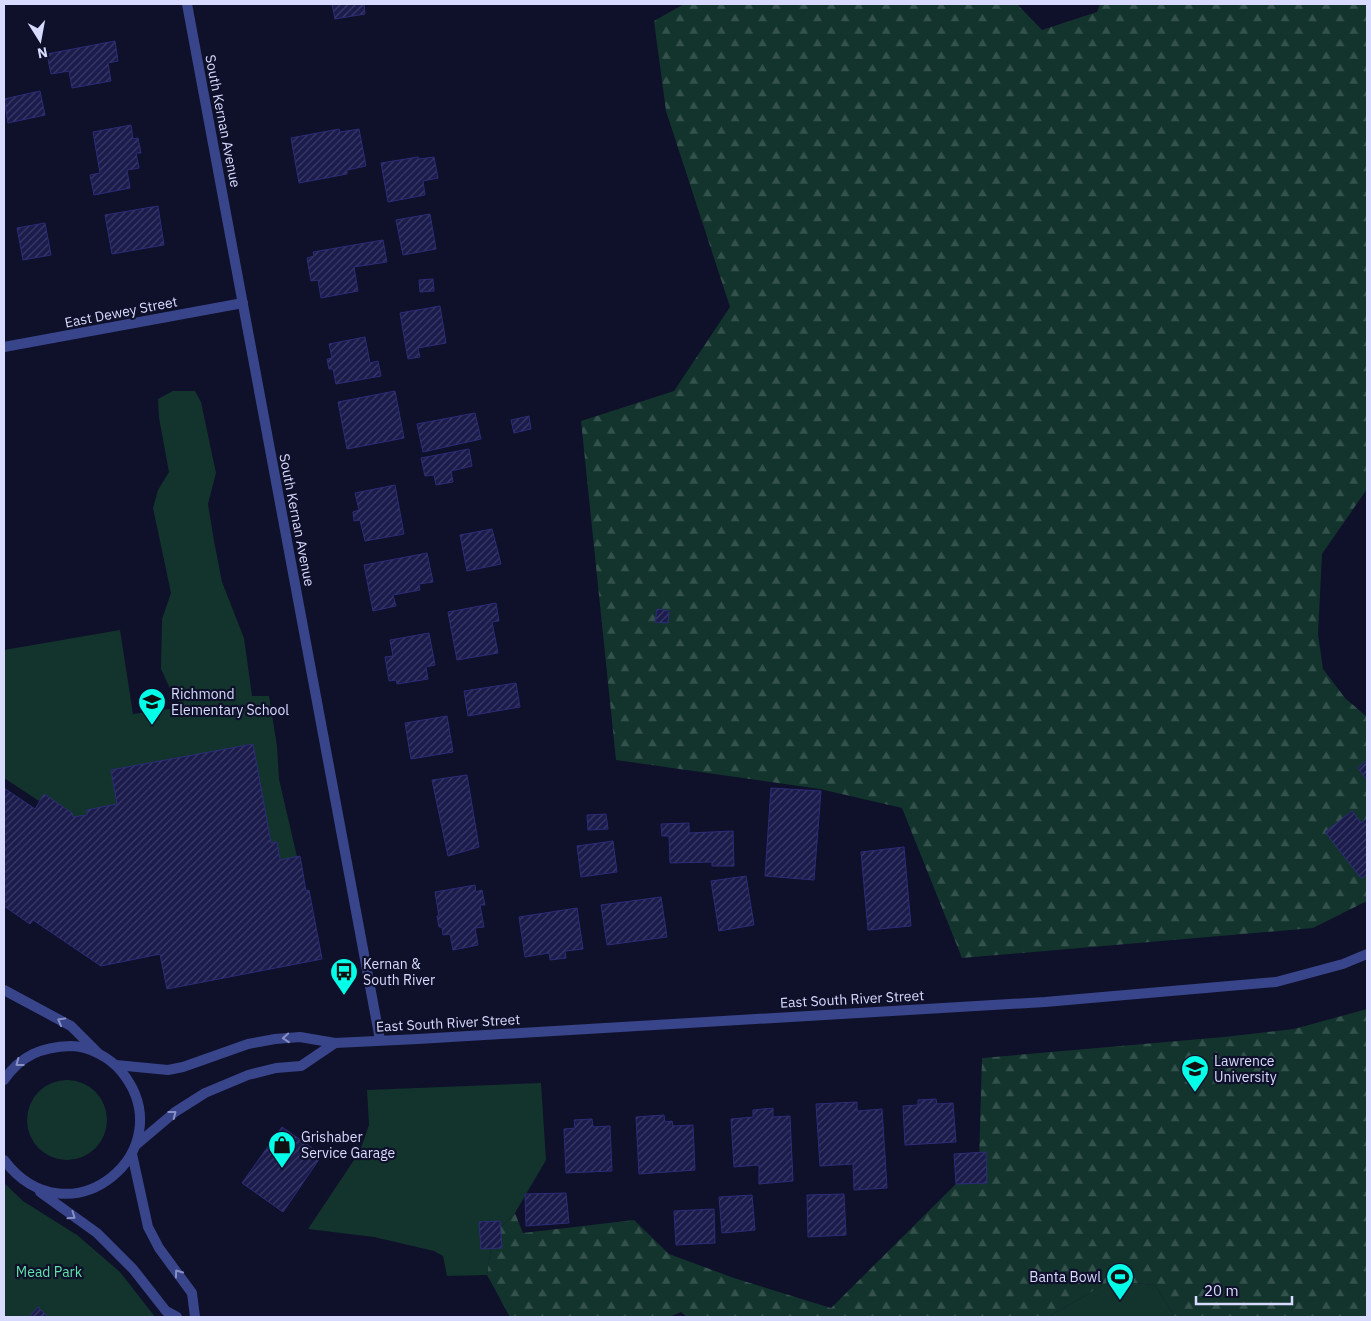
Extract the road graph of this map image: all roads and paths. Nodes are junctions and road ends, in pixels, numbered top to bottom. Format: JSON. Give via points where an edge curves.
{"nodes":[{"id":1,"x":186,"y":4,"type":"edge"},
{"id":2,"x":243,"y":303,"type":"junction"},
{"id":3,"x":4,"y":347,"type":"edge"},
{"id":4,"x":1367,"y":954,"type":"edge"},
{"id":5,"x":4,"y":990,"type":"edge"},
{"id":6,"x":380,"y":1040,"type":"junction"},
{"id":7,"x":335,"y":1043,"type":"junction"},
{"id":8,"x":97,"y":1052,"type":"junction"},
{"id":9,"x":116,"y":1065,"type":"junction"},
{"id":10,"x":4,"y":1080,"type":"edge"},
{"id":11,"x":134,"y":1150,"type":"junction"},
{"id":12,"x":4,"y":1160,"type":"edge"},
{"id":13,"x":33,"y":1186,"type":"junction"},
{"id":14,"x":177,"y":1317,"type":"edge"},
{"id":15,"x":195,"y":1317,"type":"edge"}],
"edges":[{"from":1,"to":2,"type":"street","name":"South Kernan Avenue"},
{"from":2,"to":3,"type":"street","name":"East Dewey Street"},
{"from":2,"to":6,"type":"street","name":"South Kernan Avenue"},
{"from":4,"to":6,"type":"street","name":"East South River Street","via":[[1276,982],[1045,1002]]},
{"from":8,"to":5,"type":"street","one_way":true,"via":[[71,1026]]},
{"from":6,"to":7,"type":"street","name":"East South River Street"},
{"from":7,"to":9,"type":"street","name":"East South River Street","one_way":true,"via":[[300,1038],[275,1039],[248,1044],[168,1070]]},
{"from":11,"to":7,"type":"street","one_way":true,"via":[[175,1112],[205,1093],[248,1075],[301,1066]]},
{"from":8,"to":9,"type":"street"},
{"from":8,"to":10,"type":"street","one_way":true,"via":[[75,1046],[52,1047],[30,1055]]},
{"from":9,"to":11,"type":"street","via":[[130,1082],[138,1103],[140,1124]]},
{"from":11,"to":13,"type":"street","via":[[118,1172],[100,1186],[78,1193],[55,1194]]},
{"from":15,"to":11,"type":"street","one_way":true,"via":[[192,1293],[148,1227]]},
{"from":12,"to":13,"type":"street","via":[[14,1173]]},
{"from":13,"to":14,"type":"street","one_way":true,"via":[[96,1233],[133,1270],[166,1311]]}]}
